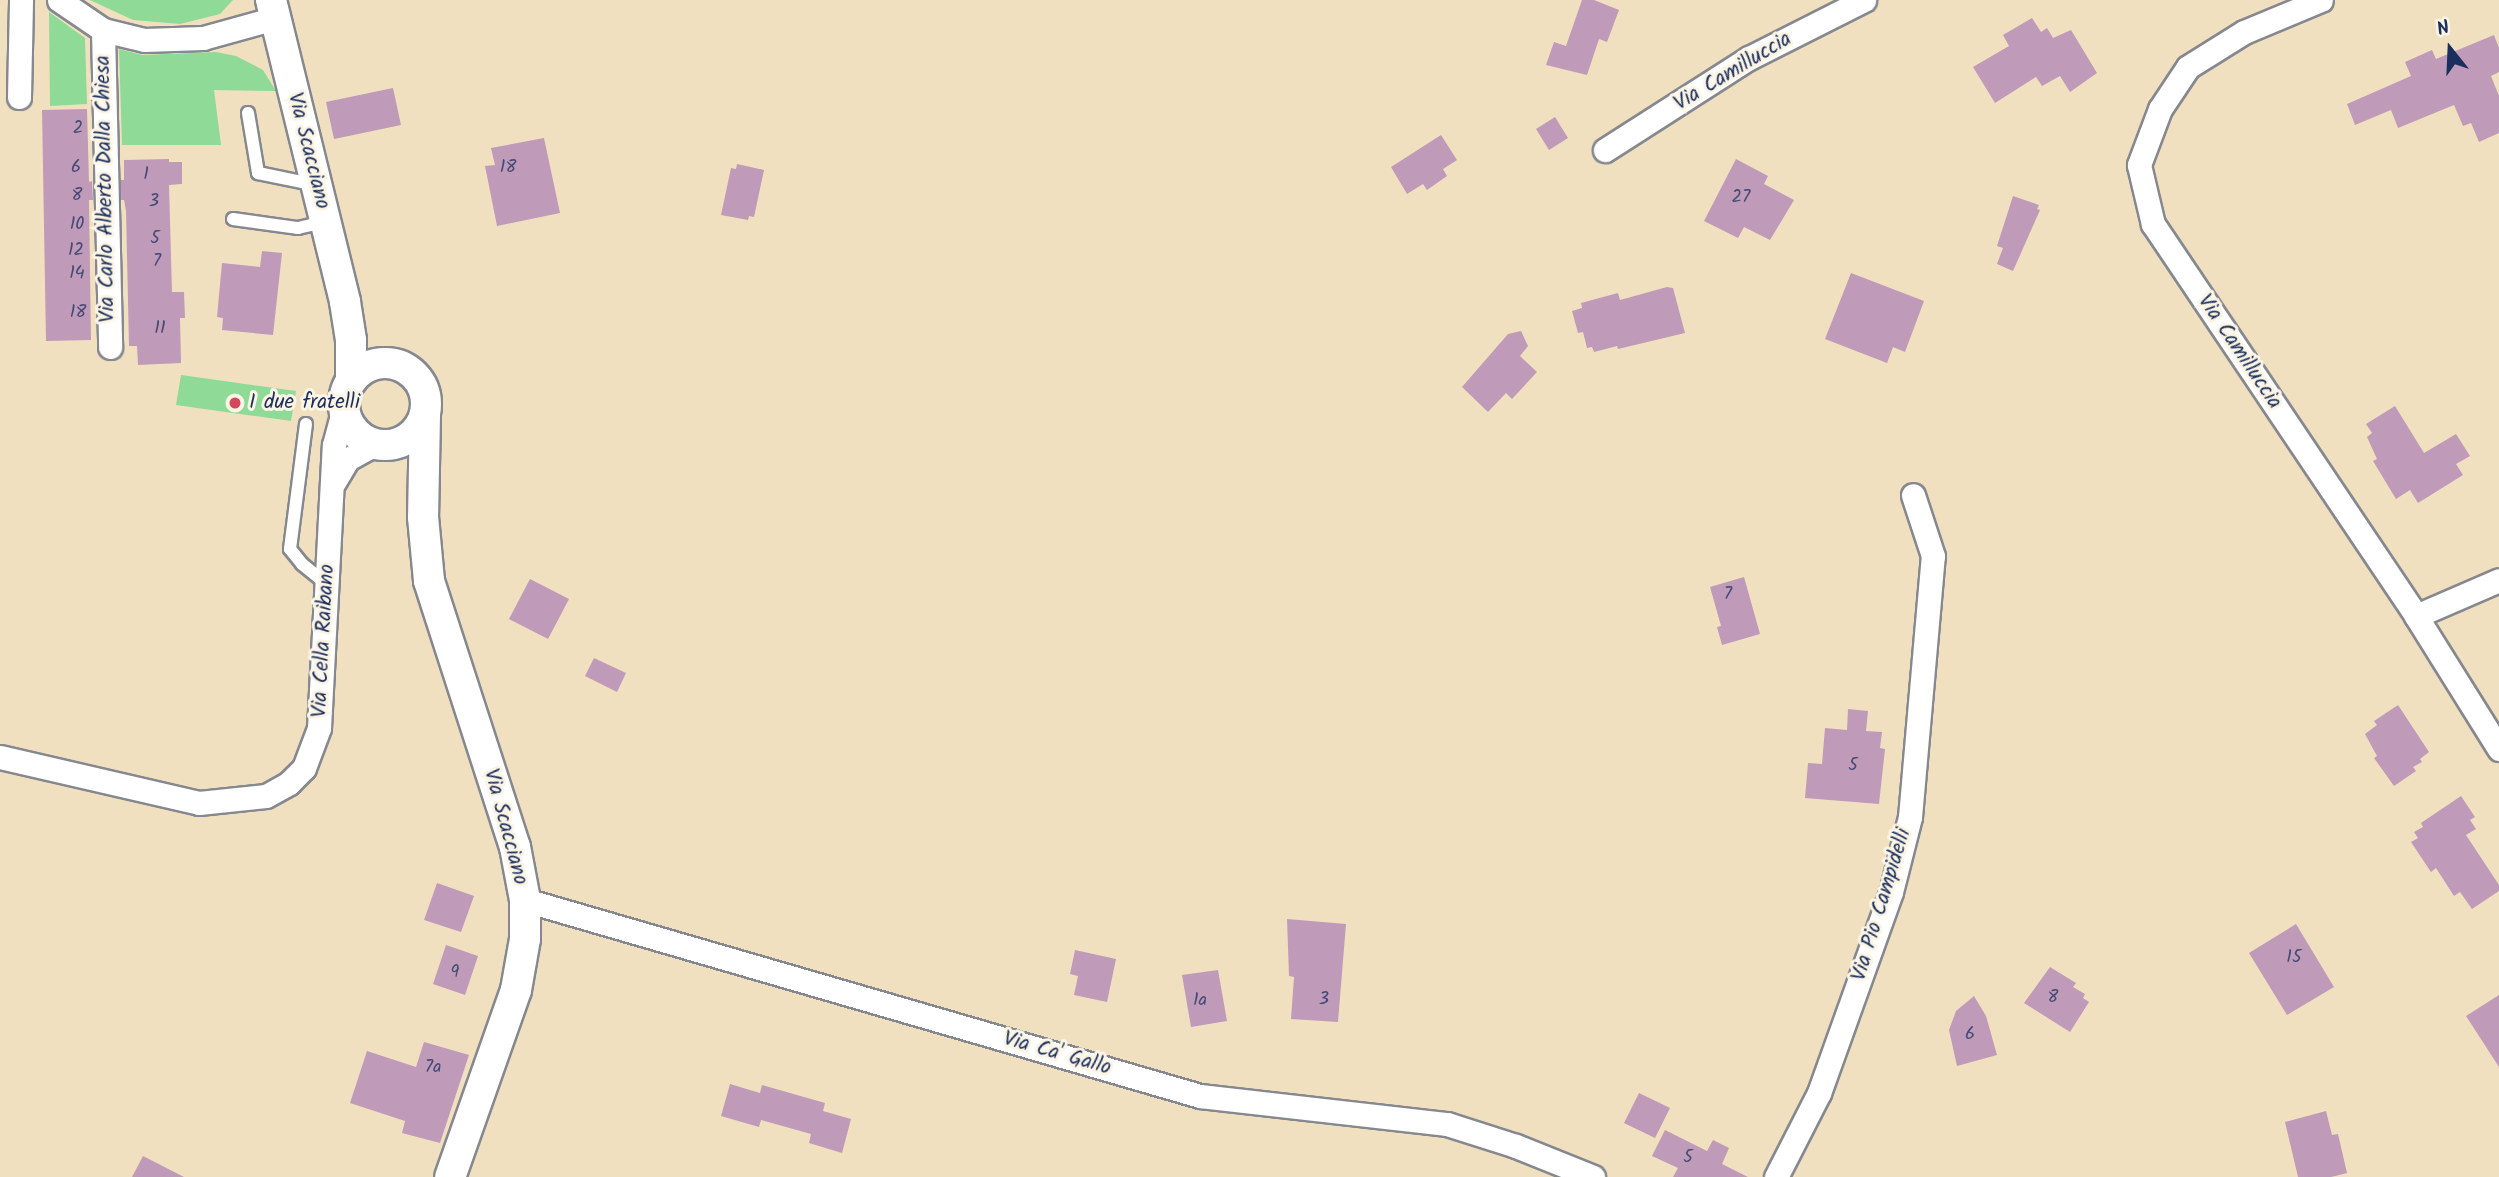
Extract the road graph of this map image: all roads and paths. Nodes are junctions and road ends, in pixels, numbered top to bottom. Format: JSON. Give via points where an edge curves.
{"nodes":[{"id":1,"x":21,"y":0,"type":"edge"},
{"id":2,"x":59,"y":0,"type":"edge"},
{"id":3,"x":1864,"y":0,"type":"edge"},
{"id":4,"x":2320,"y":0,"type":"edge"},
{"id":5,"x":273,"y":9,"type":"edge"},
{"id":6,"x":103,"y":30,"type":"junction"},
{"id":7,"x":19,"y":97,"type":"dead end"},
{"id":8,"x":248,"y":113,"type":"dead end"},
{"id":9,"x":1605,"y":150,"type":"dead end"},
{"id":10,"x":316,"y":186,"type":"junction"},
{"id":11,"x":233,"y":219,"type":"dead end"},
{"id":12,"x":325,"y":222,"type":"junction"},
{"id":13,"x":345,"y":302,"type":"junction"},
{"id":14,"x":110,"y":347,"type":"dead end"},
{"id":15,"x":400,"y":366,"type":"junction"},
{"id":16,"x":348,"y":394,"type":"junction"},
{"id":17,"x":425,"y":415,"type":"junction"},
{"id":18,"x":306,"y":424,"type":"dead end"},
{"id":19,"x":375,"y":444,"type":"junction"},
{"id":20,"x":332,"y":485,"type":"junction"},
{"id":21,"x":1913,"y":495,"type":"dead end"},
{"id":22,"x":422,"y":517,"type":"junction"},
{"id":23,"x":2499,"y":580,"type":"edge"},
{"id":24,"x":327,"y":584,"type":"junction"},
{"id":25,"x":2416,"y":616,"type":"junction"},
{"id":26,"x":2499,"y":749,"type":"edge"},
{"id":27,"x":0,"y":757,"type":"edge"},
{"id":28,"x":525,"y":900,"type":"junction"},
{"id":29,"x":450,"y":1177,"type":"edge"},
{"id":30,"x":1593,"y":1177,"type":"edge"},
{"id":31,"x":1776,"y":1177,"type":"edge"}],
"edges":[{"from":1,"to":7,"type":"street"},
{"from":2,"to":6,"type":"street","name":"Via Carlo Alberto Dalla Chiesa"},
{"from":3,"to":9,"type":"street","name":"Via Camilluccia","via":[[1749,58]]},
{"from":4,"to":25,"type":"street","name":"Via Camilluccia","via":[[2244,32],[2188,67],[2160,109],[2139,165],[2153,224]]},
{"from":5,"to":6,"type":"street","name":"Via Carlo Alberto Dalla Chiesa","via":[[203,38],[144,40]]},
{"from":5,"to":10,"type":"street","name":"Via Scacciano"},
{"from":6,"to":14,"type":"street","name":"Via Carlo Alberto Dalla Chiesa"},
{"from":8,"to":10,"type":"lane","via":[[258,173]]},
{"from":10,"to":12,"type":"street","name":"Via Scacciano"},
{"from":11,"to":12,"type":"lane","via":[[298,228]]},
{"from":12,"to":13,"type":"street","name":"Via Scacciano"},
{"from":13,"to":15,"type":"street","name":"Via Scacciano","via":[[370,340]]},
{"from":13,"to":16,"type":"street","name":"Via Scacciano","via":[[351,340]]},
{"from":15,"to":16,"type":"street","via":[[373,365]]},
{"from":15,"to":17,"type":"street","name":"Via Scacciano","via":[[422,386]]},
{"from":16,"to":19,"type":"street","name":"Via Scacciano","via":[[354,430]]},
{"from":16,"to":20,"type":"street","name":"Via Cella Raibano","via":[[334,444]]},
{"from":17,"to":19,"type":"street","via":[[406,439],[391,445]]},
{"from":17,"to":22,"type":"street","name":"Via Scacciano"},
{"from":18,"to":24,"type":"lane","via":[[290,549]]},
{"from":19,"to":20,"type":"street","via":[[348,459]]},
{"from":19,"to":22,"type":"street","name":"Via Scacciano","via":[[399,463]]},
{"from":20,"to":24,"type":"street","name":"Via Cella Raibano"},
{"from":21,"to":31,"type":"street","name":"Via Pio Campidelli","via":[[1933,556],[1910,817],[1891,892],[1819,1093]]},
{"from":22,"to":28,"type":"street","name":"Via Scacciano","via":[[429,581],[515,847]]},
{"from":23,"to":25,"type":"street"},
{"from":24,"to":27,"type":"street","name":"Via Cella Raibano","via":[[319,729],[303,768],[289,783],[266,796],[199,803]]},
{"from":25,"to":26,"type":"street","name":"Via Camilluccia"},
{"from":28,"to":29,"type":"street","name":"Via Scacciano","via":[[525,939],[516,990]]},
{"from":28,"to":30,"type":"street","name":"Via Ca' Gallo","via":[[1200,1096],[1447,1124]]}]}
